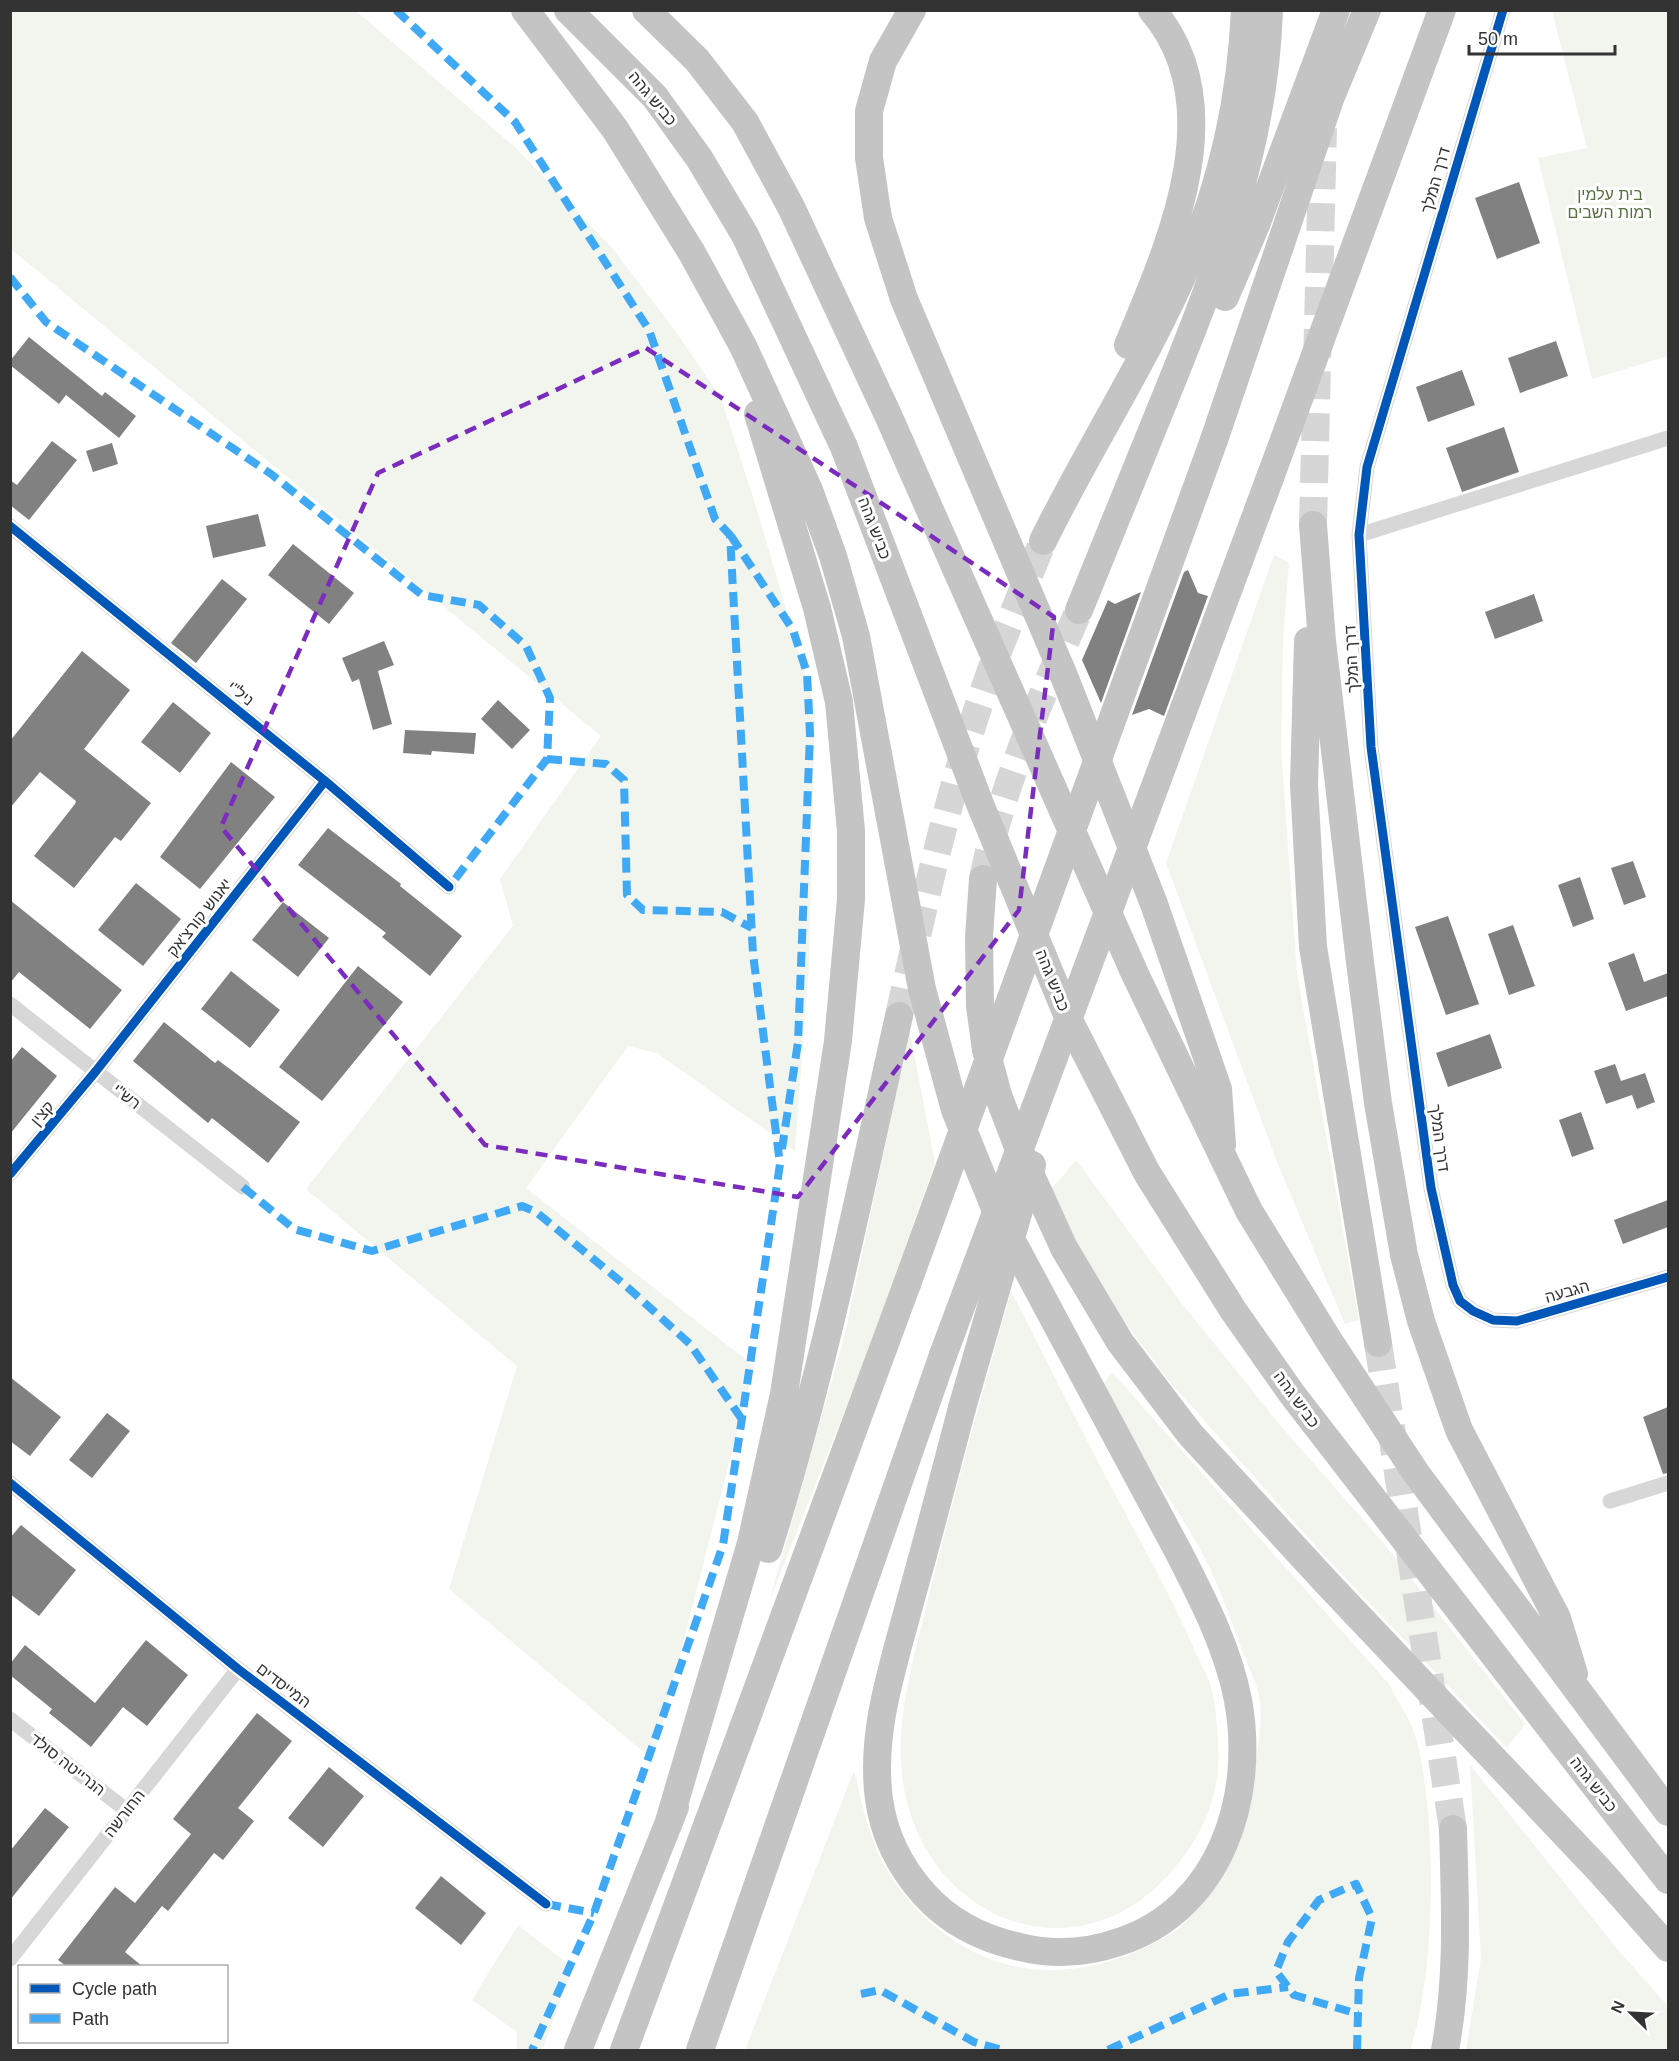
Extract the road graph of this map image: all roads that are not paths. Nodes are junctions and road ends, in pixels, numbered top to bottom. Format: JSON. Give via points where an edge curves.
{"nodes":[{"id":1,"x":525,"y":10,"type":"edge"},
{"id":2,"x":568,"y":10,"type":"edge"},
{"id":3,"x":646,"y":10,"type":"edge"},
{"id":4,"x":912,"y":10,"type":"edge"},
{"id":5,"x":1152,"y":10,"type":"edge"},
{"id":6,"x":1245,"y":10,"type":"edge"},
{"id":7,"x":1269,"y":10,"type":"edge"},
{"id":8,"x":1336,"y":10,"type":"edge"},
{"id":9,"x":1367,"y":10,"type":"edge"},
{"id":10,"x":1442,"y":10,"type":"edge"},
{"id":11,"x":1503,"y":10,"type":"edge"},
{"id":12,"x":720,"y":301,"type":"junction"},
{"id":13,"x":1668,"y":438,"type":"edge"},
{"id":14,"x":10,"y":526,"type":"edge"},
{"id":15,"x":1359,"y":535,"type":"junction"},
{"id":16,"x":1102,"y":553,"type":"junction"},
{"id":17,"x":1079,"y":610,"type":"tunnel mouth"},
{"id":18,"x":326,"y":781,"type":"junction"},
{"id":19,"x":983,"y":879,"type":"tunnel mouth"},
{"id":20,"x":449,"y":887,"type":"dead end"},
{"id":21,"x":1105,"y":921,"type":"junction"},
{"id":22,"x":10,"y":1004,"type":"edge"},
{"id":23,"x":899,"y":1016,"type":"tunnel mouth"},
{"id":24,"x":96,"y":1071,"type":"junction"},
{"id":25,"x":1223,"y":1159,"type":"junction"},
{"id":26,"x":10,"y":1174,"type":"edge"},
{"id":27,"x":243,"y":1187,"type":"dead end"},
{"id":28,"x":1668,"y":1277,"type":"edge"},
{"id":29,"x":1473,"y":1311,"type":"joint"},
{"id":30,"x":1378,"y":1343,"type":"tunnel mouth"},
{"id":31,"x":10,"y":1482,"type":"edge"},
{"id":32,"x":1668,"y":1483,"type":"edge"},
{"id":33,"x":1610,"y":1501,"type":"dead end"},
{"id":34,"x":238,"y":1669,"type":"junction"},
{"id":35,"x":1580,"y":1693,"type":"junction"},
{"id":36,"x":10,"y":1719,"type":"edge"},
{"id":37,"x":126,"y":1810,"type":"junction"},
{"id":38,"x":1668,"y":1812,"type":"edge"},
{"id":39,"x":668,"y":1825,"type":"junction"},
{"id":40,"x":1453,"y":1828,"type":"tunnel mouth"},
{"id":41,"x":1668,"y":1880,"type":"edge"},
{"id":42,"x":546,"y":1904,"type":"dead end"},
{"id":43,"x":1668,"y":1948,"type":"edge"},
{"id":44,"x":10,"y":1959,"type":"edge"},
{"id":45,"x":578,"y":2050,"type":"edge"},
{"id":46,"x":624,"y":2050,"type":"edge"},
{"id":47,"x":700,"y":2050,"type":"edge"},
{"id":48,"x":1446,"y":2050,"type":"edge"}],
"edges":[{"from":1,"to":12,"type":"highway","via":[[615,129]]},
{"from":2,"to":41,"type":"highway","name":"כביש גהה","via":[[655,97],[699,158],[745,235],[844,447],[980,804],[1071,1024],[1147,1173],[1233,1310],[1292,1394]]},
{"from":3,"to":25,"type":"highway","via":[[697,60],[744,122],[791,207],[905,453],[1135,974]]},
{"from":4,"to":25,"type":"highway","via":[[883,61],[869,111],[868,158],[878,218],[923,347],[1064,676],[1154,903],[1218,1089]]},
{"from":5,"to":6,"type":"highway","via":[[1168,32],[1188,83],[1190,156],[1168,243],[1047,533],[1173,295],[1205,221],[1229,137]]},
{"from":7,"to":16,"type":"highway","via":[[1259,113],[1238,204],[1206,297]]},
{"from":8,"to":16,"type":"highway","via":[[1228,291]]},
{"from":9,"to":46,"type":"highway","bridge":true,"via":[[1330,99],[1214,440]]},
{"from":10,"to":21,"type":"highway","bridge":true},
{"from":11,"to":15,"type":"street","name":"דרך המלך","via":[[1367,466]]},
{"from":12,"to":21,"type":"highway","bridge":true,"via":[[809,490],[844,591],[870,702],[922,990],[955,1110],[1002,1223],[1202,1598],[1229,1664],[1238,1701],[1243,1768],[1240,1790],[1229,1834],[1197,1892],[1152,1927],[1104,1947],[1054,1952],[1028,1949],[974,1932],[950,1918],[915,1884],[890,1844],[882,1822],[876,1766],[885,1699],[962,1408]]},
{"from":12,"to":39,"type":"highway","via":[[781,486],[832,668],[846,761],[851,899],[838,1041],[798,1316],[774,1445],[751,1543]]},
{"from":13,"to":15,"type":"street"},
{"from":14,"to":18,"type":"street","name":"ניל\"י"},
{"from":15,"to":29,"type":"street","name":"דרך המלך","via":[[1371,747],[1431,1188],[1453,1285],[1460,1301]]},
{"from":16,"to":17,"type":"highway"},
{"from":18,"to":20,"type":"street","name":"ניל\"י"},
{"from":18,"to":24,"type":"street","name":"יאנוש קורצ'אק"},
{"from":19,"to":43,"type":"highway","via":[[980,1006],[998,1095],[1064,1248],[1120,1342],[1190,1434]]},
{"from":21,"to":47,"type":"highway","bridge":true,"via":[[943,1355]]},
{"from":22,"to":24,"type":"street","name":"רש\"י"},
{"from":23,"to":39,"type":"highway","via":[[833,1308],[781,1505],[744,1621]]},
{"from":24,"to":26,"type":"street","name":"קצין"},
{"from":24,"to":27,"type":"street","name":"רש\"י"},
{"from":25,"to":35,"type":"highway","via":[[1249,1211],[1416,1473]]},
{"from":28,"to":29,"type":"street","name":"הגבעה","via":[[1517,1321],[1493,1320]]},
{"from":30,"to":35,"type":"highway","via":[[1313,947],[1304,773],[1313,528],[1322,641],[1358,950],[1404,1256],[1421,1321],[1459,1430],[1557,1618]]},
{"from":31,"to":34,"type":"street","name":"המייסדים"},
{"from":32,"to":33,"type":"street"},
{"from":34,"to":37,"type":"street","name":"החורשה"},
{"from":34,"to":42,"type":"street","name":"המייסדים"},
{"from":35,"to":38,"type":"highway"},
{"from":36,"to":37,"type":"street","name":"הנרייטה סולד"},
{"from":37,"to":44,"type":"street","name":"החורשה"},
{"from":39,"to":45,"type":"highway"},
{"from":40,"to":48,"type":"highway","via":[[1457,1946]]}]}
